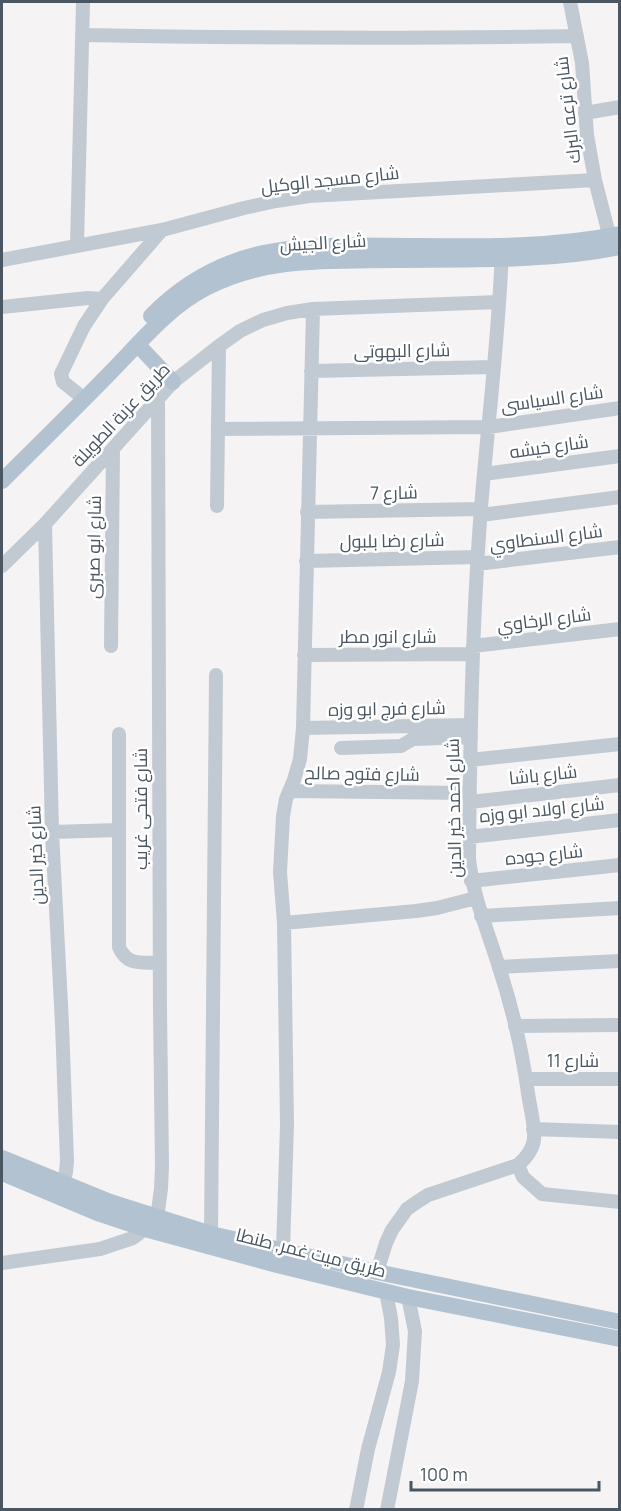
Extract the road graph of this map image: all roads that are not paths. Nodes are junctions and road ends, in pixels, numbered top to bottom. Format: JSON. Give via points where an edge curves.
{"nodes":[{"id":1,"x":82,"y":2,"type":"edge"},
{"id":2,"x":570,"y":2,"type":"edge"},
{"id":3,"x":82,"y":35,"type":"junction"},
{"id":4,"x":578,"y":36,"type":"junction"},
{"id":5,"x":620,"y":107,"type":"edge"},
{"id":6,"x":585,"y":113,"type":"junction"},
{"id":7,"x":595,"y":180,"type":"junction"},
{"id":8,"x":162,"y":230,"type":"junction"},
{"id":9,"x":615,"y":241,"type":"edge"},
{"id":10,"x":77,"y":245,"type":"junction"},
{"id":11,"x":502,"y":253,"type":"junction"},
{"id":12,"x":2,"y":260,"type":"edge"},
{"id":13,"x":220,"y":274,"type":"junction"},
{"id":14,"x":102,"y":299,"type":"junction"},
{"id":15,"x":499,"y":302,"type":"junction"},
{"id":16,"x":2,"y":307,"type":"edge"},
{"id":17,"x":313,"y":309,"type":"junction"},
{"id":18,"x":138,"y":345,"type":"junction"},
{"id":19,"x":219,"y":346,"type":"junction"},
{"id":20,"x":494,"y":367,"type":"junction"},
{"id":21,"x":311,"y":371,"type":"junction"},
{"id":22,"x":173,"y":382,"type":"junction"},
{"id":23,"x":76,"y":393,"type":"junction"},
{"id":24,"x":158,"y":399,"type":"junction"},
{"id":25,"x":620,"y":408,"type":"edge"},
{"id":26,"x":489,"y":427,"type":"junction"},
{"id":27,"x":309,"y":428,"type":"junction"},
{"id":28,"x":218,"y":429,"type":"junction"},
{"id":29,"x":113,"y":448,"type":"junction"},
{"id":30,"x":620,"y":456,"type":"edge"},
{"id":31,"x":2,"y":465,"type":"edge"},
{"id":32,"x":484,"y":474,"type":"junction"},
{"id":33,"x":2,"y":481,"type":"edge"},
{"id":34,"x":620,"y":497,"type":"edge"},
{"id":35,"x":217,"y":506,"type":"dead end"},
{"id":36,"x":307,"y":512,"type":"junction"},
{"id":37,"x":481,"y":512,"type":"junction"},
{"id":38,"x":45,"y":524,"type":"junction"},
{"id":39,"x":620,"y":547,"type":"edge"},
{"id":40,"x":306,"y":561,"type":"junction"},
{"id":41,"x":478,"y":561,"type":"junction"},
{"id":42,"x":2,"y":566,"type":"edge"},
{"id":43,"x":620,"y":629,"type":"edge"},
{"id":44,"x":111,"y":646,"type":"dead end"},
{"id":45,"x":473,"y":650,"type":"junction"},
{"id":46,"x":304,"y":655,"type":"junction"},
{"id":47,"x":216,"y":675,"type":"dead end"},
{"id":48,"x":303,"y":728,"type":"junction"},
{"id":49,"x":471,"y":731,"type":"junction"},
{"id":50,"x":119,"y":734,"type":"dead end"},
{"id":51,"x":620,"y":744,"type":"edge"},
{"id":52,"x":341,"y":748,"type":"dead end"},
{"id":53,"x":470,"y":760,"type":"junction"},
{"id":54,"x":620,"y":785,"type":"edge"},
{"id":55,"x":290,"y":791,"type":"junction"},
{"id":56,"x":470,"y":797,"type":"junction"},
{"id":57,"x":620,"y":820,"type":"edge"},
{"id":58,"x":118,"y":830,"type":"junction"},
{"id":59,"x":52,"y":832,"type":"junction"},
{"id":60,"x":469,"y":837,"type":"junction"},
{"id":61,"x":620,"y":865,"type":"edge"},
{"id":62,"x":471,"y":881,"type":"junction"},
{"id":63,"x":476,"y":898,"type":"junction"},
{"id":64,"x":620,"y":908,"type":"edge"},
{"id":65,"x":481,"y":916,"type":"junction"},
{"id":66,"x":284,"y":923,"type":"junction"},
{"id":67,"x":620,"y":961,"type":"edge"},
{"id":68,"x":159,"y":963,"type":"junction"},
{"id":69,"x":499,"y":967,"type":"junction"},
{"id":70,"x":620,"y":1025,"type":"edge"},
{"id":71,"x":515,"y":1026,"type":"junction"},
{"id":72,"x":526,"y":1078,"type":"junction"},
{"id":73,"x":620,"y":1079,"type":"edge"},
{"id":74,"x":533,"y":1128,"type":"junction"},
{"id":75,"x":620,"y":1132,"type":"edge"},
{"id":76,"x":2,"y":1158,"type":"edge"},
{"id":77,"x":518,"y":1165,"type":"junction"},
{"id":78,"x":2,"y":1173,"type":"edge"},
{"id":79,"x":63,"y":1184,"type":"junction"},
{"id":80,"x":620,"y":1202,"type":"edge"},
{"id":81,"x":151,"y":1223,"type":"junction"},
{"id":82,"x":211,"y":1234,"type":"junction"},
{"id":83,"x":283,"y":1250,"type":"junction"},
{"id":84,"x":2,"y":1263,"type":"edge"},
{"id":85,"x":377,"y":1272,"type":"junction"},
{"id":86,"x":399,"y":1277,"type":"junction"},
{"id":87,"x":397,"y":1294,"type":"junction"},
{"id":88,"x":620,"y":1322,"type":"edge"},
{"id":89,"x":620,"y":1339,"type":"edge"},
{"id":90,"x":356,"y":1509,"type":"edge"},
{"id":91,"x":387,"y":1509,"type":"edge"}],
"edges":[{"from":1,"to":3,"type":"street"},
{"from":2,"to":4,"type":"street","name":"شارع ترعه البرك"},
{"from":3,"to":4,"type":"street","via":[[337,39]]},
{"from":3,"to":10,"type":"street"},
{"from":4,"to":6,"type":"street","name":"شارع ترعه البرك"},
{"from":5,"to":6,"type":"street"},
{"from":6,"to":7,"type":"street","name":"شارع ترعه البرك"},
{"from":7,"to":8,"type":"street","name":"شارع مسجد الوكيل","via":[[309,196]]},
{"from":7,"to":9,"type":"street","name":"شارع ترعه البرك"},
{"from":8,"to":10,"type":"street","name":"شارع مسجد الوكيل"},
{"from":8,"to":14,"type":"street"},
{"from":9,"to":11,"type":"main road","name":"شارع الجيش","via":[[556,243]]},
{"from":10,"to":12,"type":"street","name":"شارع مسجد الوكيل"},
{"from":11,"to":13,"type":"main road","name":"شارع الجيش","via":[[304,247],[260,253]]},
{"from":11,"to":15,"type":"street","name":"شارع احمد خير الدين"},
{"from":13,"to":18,"type":"main road","name":"شارع الجيش","via":[[161,321]]},
{"from":13,"to":23,"type":"main road","name":"شارع الجيش","via":[[185,286]]},
{"from":14,"to":16,"type":"street"},
{"from":14,"to":23,"type":"street","via":[[61,374],[63,382]]},
{"from":15,"to":17,"type":"street","name":"طريق عزبة الطويلة"},
{"from":15,"to":20,"type":"street","name":"شارع احمد خير الدين"},
{"from":17,"to":19,"type":"street","name":"طريق عزبة الطويلة","via":[[263,320]]},
{"from":17,"to":21,"type":"street"},
{"from":18,"to":22,"type":"main road"},
{"from":18,"to":33,"type":"main road","name":"شارع الجيش"},
{"from":19,"to":22,"type":"street","name":"طريق عزبة الطويلة"},
{"from":19,"to":28,"type":"street"},
{"from":20,"to":21,"type":"street","name":"شارع البهوتى"},
{"from":20,"to":26,"type":"street","name":"شارع احمد خير الدين"},
{"from":21,"to":27,"type":"street"},
{"from":22,"to":24,"type":"street","name":"طريق عزبة الطويلة"},
{"from":23,"to":31,"type":"main road","name":"شارع الجيش"},
{"from":24,"to":29,"type":"street","name":"طريق عزبة الطويلة"},
{"from":24,"to":68,"type":"street","name":"شارع فتحى غريب"},
{"from":25,"to":26,"type":"street","name":"شارع السياسى"},
{"from":26,"to":27,"type":"street","name":"شارع السياسى"},
{"from":26,"to":32,"type":"street","name":"شارع احمد خير الدين"},
{"from":27,"to":28,"type":"street","name":"شارع السياسى"},
{"from":27,"to":36,"type":"street"},
{"from":28,"to":35,"type":"street"},
{"from":29,"to":38,"type":"street","name":"طريق عزبة الطويلة"},
{"from":29,"to":44,"type":"street","name":"شارع ابو صبرى"},
{"from":30,"to":32,"type":"street","name":"شارع خيشه"},
{"from":32,"to":37,"type":"street","name":"شارع احمد خير الدين"},
{"from":34,"to":37,"type":"street","name":"شارع 7"},
{"from":36,"to":37,"type":"street","name":"شارع 7"},
{"from":36,"to":40,"type":"street"},
{"from":37,"to":41,"type":"street","name":"شارع احمد خير الدين"},
{"from":38,"to":42,"type":"street","name":"طريق عزبة الطويلة"},
{"from":38,"to":59,"type":"street","name":"شارع خير الدين"},
{"from":39,"to":41,"type":"street","name":"شارع السنطاوي"},
{"from":40,"to":41,"type":"street","name":"شارع رضا بلبول"},
{"from":40,"to":46,"type":"street"},
{"from":41,"to":45,"type":"street","name":"شارع احمد خير الدين"},
{"from":43,"to":45,"type":"street","name":"شارع الرخاوي"},
{"from":45,"to":46,"type":"street","name":"شارع انور مطر"},
{"from":45,"to":49,"type":"street","name":"شارع احمد خير الدين"},
{"from":46,"to":48,"type":"street"},
{"from":47,"to":82,"type":"street"},
{"from":48,"to":49,"type":"street","name":"شارع فرج ابو وزه"},
{"from":48,"to":55,"type":"street","via":[[300,759]]},
{"from":49,"to":52,"type":"street","via":[[412,739],[400,746]]},
{"from":49,"to":53,"type":"street","name":"شارع احمد خير الدين"},
{"from":50,"to":58,"type":"street"},
{"from":51,"to":53,"type":"street"},
{"from":53,"to":56,"type":"street","name":"شارع احمد خير الدين"},
{"from":54,"to":56,"type":"street","name":"شارع باشا"},
{"from":55,"to":56,"type":"street","name":"شارع فتوح صالح"},
{"from":55,"to":66,"type":"street","via":[[283,816],[280,872]]},
{"from":56,"to":60,"type":"street","name":"شارع احمد خير الدين"},
{"from":57,"to":60,"type":"street","name":"شارع اولاد ابو وزه"},
{"from":58,"to":59,"type":"street"},
{"from":58,"to":68,"type":"street","via":[[119,947],[129,960]]},
{"from":59,"to":79,"type":"street","name":"شارع خير الدين","via":[[67,1161]]},
{"from":60,"to":62,"type":"street","name":"شارع احمد خير الدين"},
{"from":61,"to":62,"type":"street","name":"شارع جوده"},
{"from":62,"to":63,"type":"street","name":"شارع احمد خير الدين"},
{"from":63,"to":65,"type":"street","name":"شارع احمد خير الدين"},
{"from":63,"to":66,"type":"street","via":[[416,911]]},
{"from":64,"to":65,"type":"street"},
{"from":65,"to":69,"type":"street","name":"شارع احمد خير الدين"},
{"from":66,"to":83,"type":"street","via":[[287,1125]]},
{"from":67,"to":69,"type":"street"},
{"from":68,"to":81,"type":"street","name":"شارع فتحى غريب","via":[[162,1166],[161,1189]]},
{"from":69,"to":71,"type":"street","name":"شارع احمد خير الدين"},
{"from":70,"to":71,"type":"street"},
{"from":71,"to":72,"type":"street","name":"شارع احمد خير الدين"},
{"from":72,"to":73,"type":"street","name":"شارع 11"},
{"from":72,"to":74,"type":"street","name":"شارع احمد خير الدين"},
{"from":74,"to":75,"type":"street"},
{"from":74,"to":77,"type":"street","name":"شارع احمد خير الدين","via":[[531,1149]]},
{"from":76,"to":79,"type":"main road","name":"طريق ميت غمر, طنطا"},
{"from":77,"to":80,"type":"street","via":[[523,1177],[542,1194]]},
{"from":77,"to":85,"type":"street","via":[[428,1195],[407,1209],[392,1230]]},
{"from":78,"to":81,"type":"main road","name":"طريق ميت غمر, طنطا","via":[[100,1214]]},
{"from":79,"to":81,"type":"main road","name":"طريق ميت غمر, طنطا"},
{"from":81,"to":82,"type":"main road","name":"طريق ميت غمر, طنطا"},
{"from":81,"to":84,"type":"street","via":[[133,1238],[100,1249]]},
{"from":81,"to":87,"type":"main road","name":"طريق ميت غمر, طنطا","via":[[277,1265]]},
{"from":82,"to":83,"type":"main road","name":"طريق ميت غمر, طنطا"},
{"from":83,"to":85,"type":"main road","name":"طريق ميت غمر, طنطا"},
{"from":85,"to":86,"type":"main road","name":"طريق ميت غمر, طنطا"},
{"from":86,"to":87,"type":"main road"},
{"from":86,"to":88,"type":"main road","name":"طريق ميت غمر, طنطا"},
{"from":87,"to":89,"type":"main road","name":"طريق ميت غمر, طنطا"},
{"from":87,"to":90,"type":"street","via":[[391,1318],[393,1345],[389,1371]]},
{"from":87,"to":91,"type":"street","via":[[415,1331],[412,1381]]}]}
